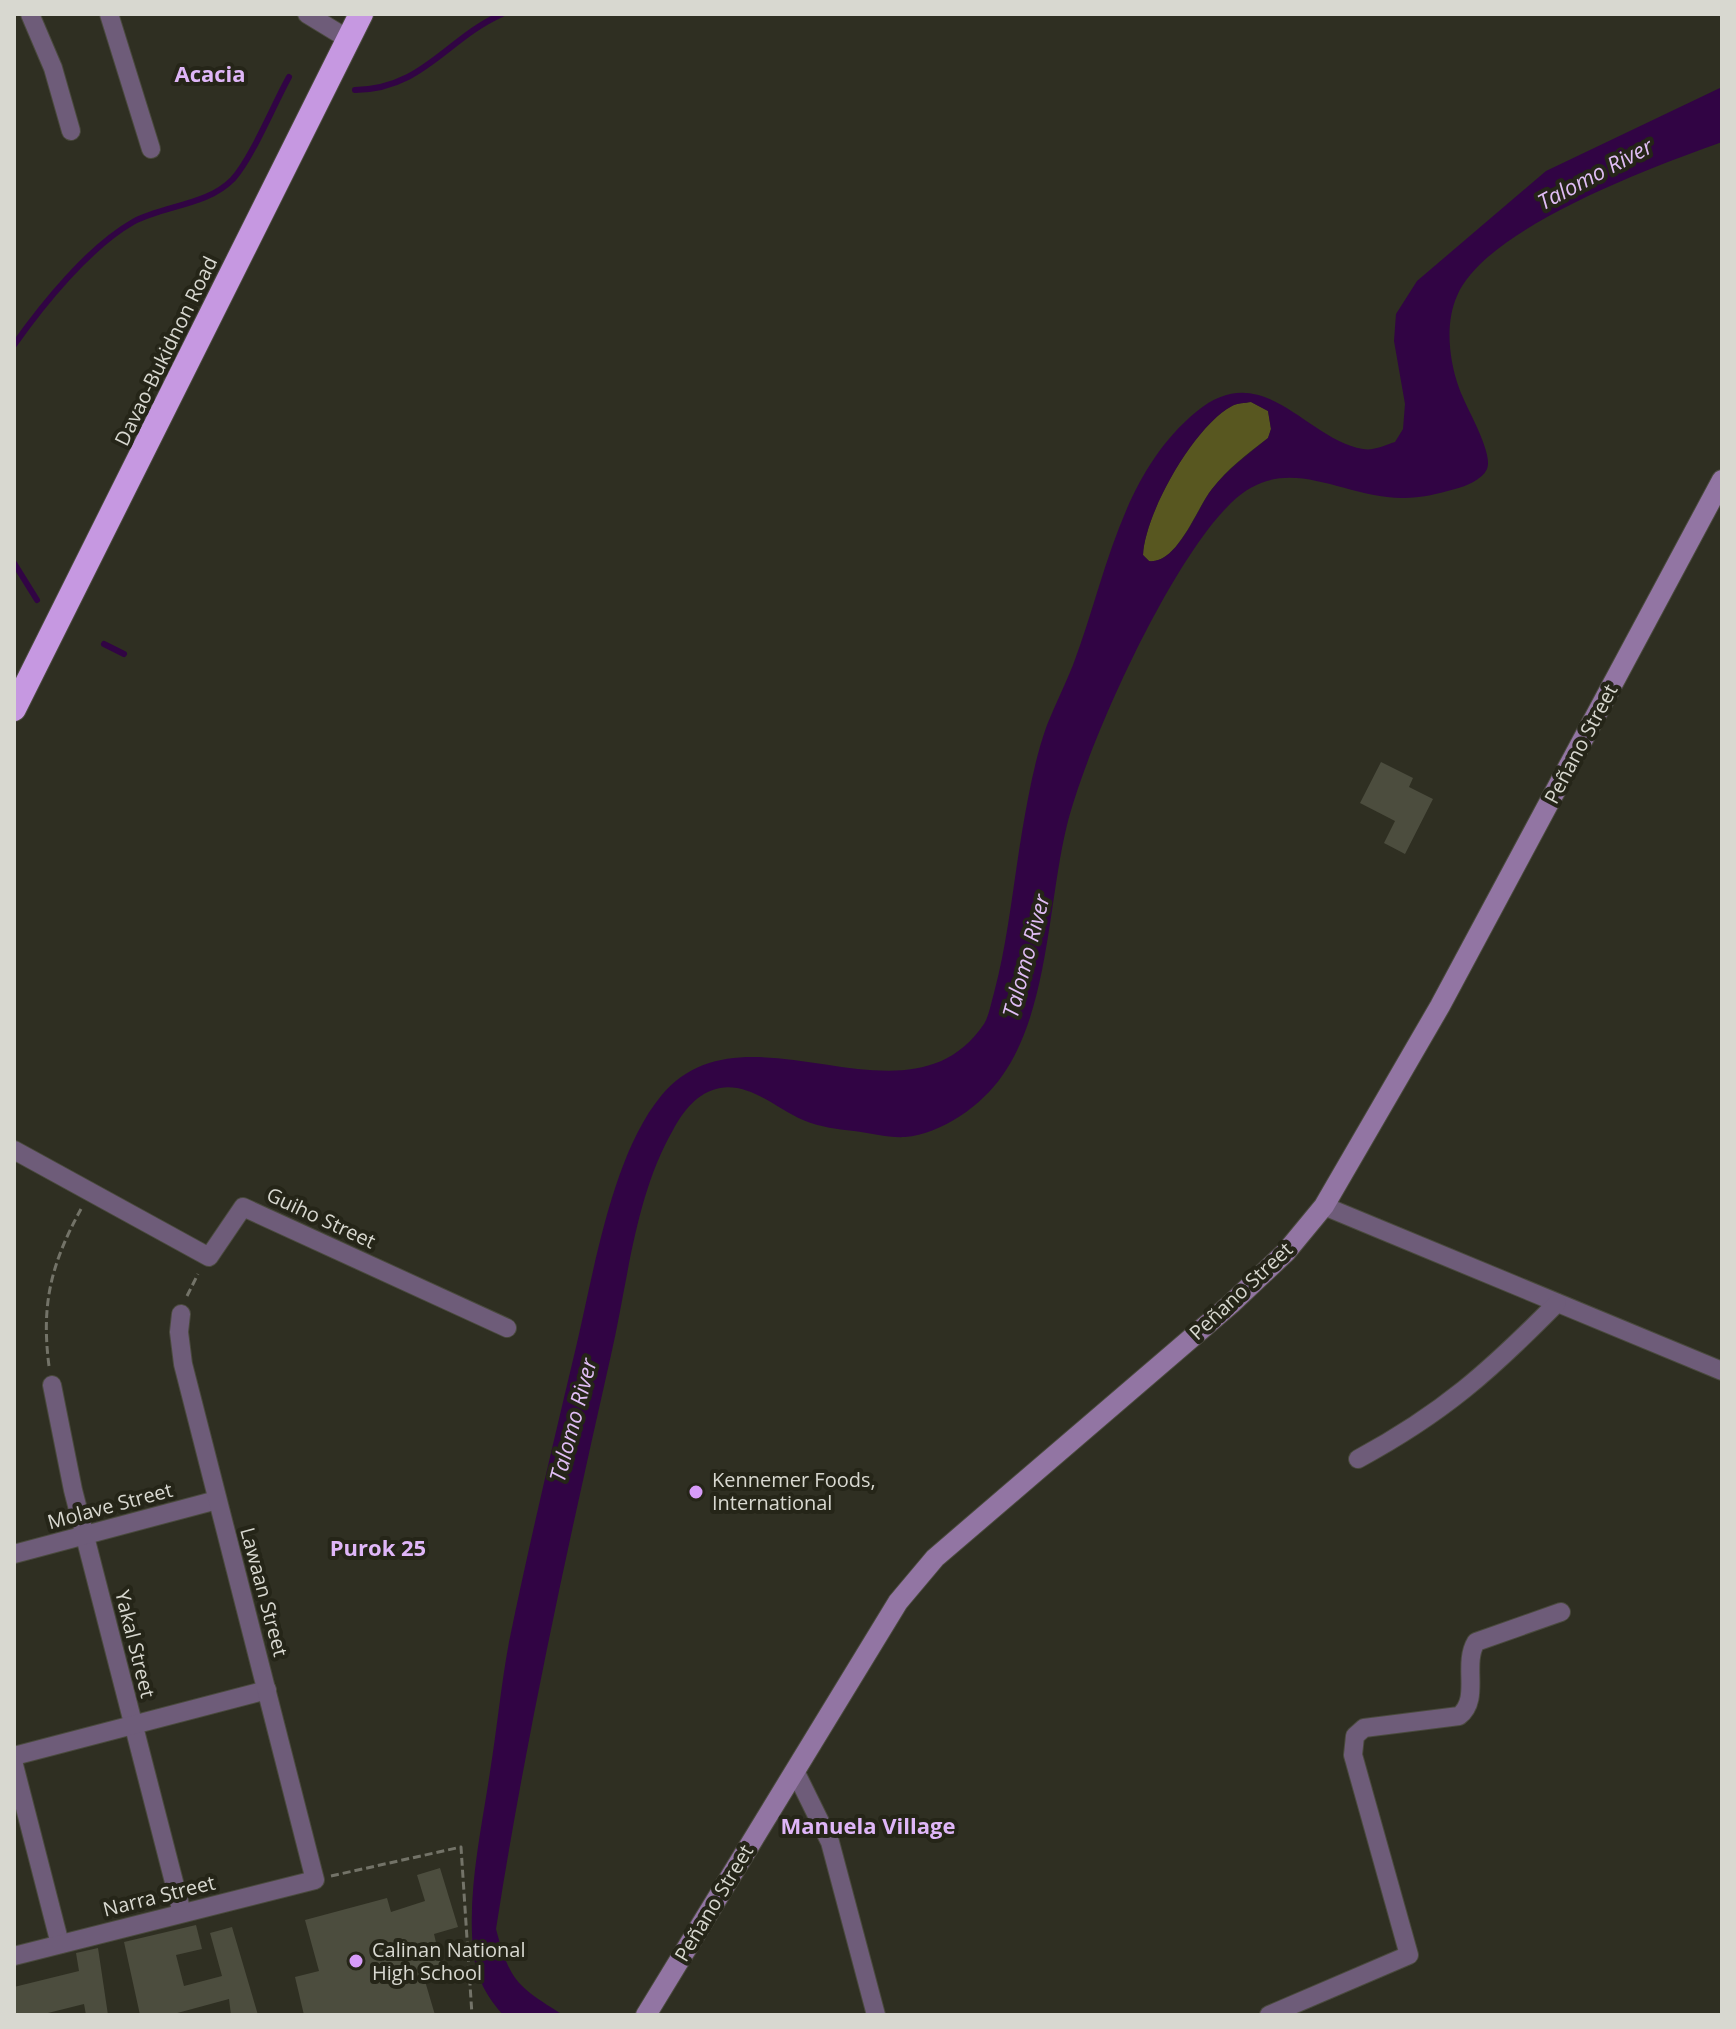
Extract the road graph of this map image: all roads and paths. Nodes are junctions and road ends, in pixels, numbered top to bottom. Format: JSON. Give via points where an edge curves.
{"nodes":[{"id":1,"x":30,"y":14,"type":"edge"},
{"id":2,"x":109,"y":14,"type":"edge"},
{"id":3,"x":307,"y":14,"type":"edge"},
{"id":4,"x":361,"y":14,"type":"edge"},
{"id":5,"x":348,"y":39,"type":"junction"},
{"id":6,"x":71,"y":131,"type":"dead end"},
{"id":7,"x":151,"y":149,"type":"dead end"},
{"id":8,"x":1722,"y":480,"type":"edge"},
{"id":9,"x":14,"y":709,"type":"edge"},
{"id":10,"x":14,"y":1150,"type":"edge"},
{"id":11,"x":91,"y":1192,"type":"junction"},
{"id":12,"x":1324,"y":1206,"type":"junction"},
{"id":13,"x":209,"y":1257,"type":"junction"},
{"id":14,"x":1557,"y":1303,"type":"junction"},
{"id":15,"x":181,"y":1314,"type":"joint"},
{"id":16,"x":507,"y":1328,"type":"dead end"},
{"id":17,"x":1722,"y":1371,"type":"edge"},
{"id":18,"x":52,"y":1385,"type":"joint"},
{"id":19,"x":1358,"y":1459,"type":"dead end"},
{"id":20,"x":217,"y":1500,"type":"junction"},
{"id":21,"x":85,"y":1535,"type":"junction"},
{"id":22,"x":14,"y":1554,"type":"edge"},
{"id":23,"x":1561,"y":1612,"type":"dead end"},
{"id":24,"x":267,"y":1690,"type":"junction"},
{"id":25,"x":133,"y":1725,"type":"junction"},
{"id":26,"x":14,"y":1756,"type":"edge"},
{"id":27,"x":14,"y":1765,"type":"edge"},
{"id":28,"x":795,"y":1771,"type":"junction"},
{"id":29,"x":315,"y":1880,"type":"junction"},
{"id":30,"x":182,"y":1913,"type":"junction"},
{"id":31,"x":60,"y":1944,"type":"junction"},
{"id":32,"x":14,"y":1956,"type":"edge"},
{"id":33,"x":472,"y":2015,"type":"edge"},
{"id":34,"x":646,"y":2015,"type":"edge"},
{"id":35,"x":876,"y":2015,"type":"edge"},
{"id":36,"x":1269,"y":2015,"type":"edge"}],
"edges":[{"from":1,"to":6,"type":"street"},
{"from":2,"to":7,"type":"street"},
{"from":3,"to":5,"type":"street"},
{"from":4,"to":5,"type":"highway","name":"Davao-Bukidnon Road"},
{"from":5,"to":9,"type":"highway","name":"Davao-Bukidnon Road"},
{"from":8,"to":12,"type":"street","name":"Peñano Street","via":[[1440,1006]]},
{"from":10,"to":11,"type":"street"},
{"from":11,"to":13,"type":"street"},
{"from":11,"to":18,"type":"path","via":[[68,1232],[48,1289],[45,1318]]},
{"from":12,"to":14,"type":"street"},
{"from":12,"to":28,"type":"street","name":"Peñano Street","via":[[1286,1252],[1231,1304],[935,1558],[898,1602]]},
{"from":13,"to":15,"type":"path"},
{"from":13,"to":16,"type":"street","name":"Guiho Street","via":[[243,1207]]},
{"from":14,"to":17,"type":"street"},
{"from":14,"to":19,"type":"street","via":[[1457,1399]]},
{"from":15,"to":20,"type":"street","name":"Lawaan Street","via":[[183,1364]]},
{"from":18,"to":21,"type":"street","name":"Yakal Street"},
{"from":20,"to":21,"type":"street","name":"Molave Street"},
{"from":20,"to":24,"type":"street","name":"Lawaan Street"},
{"from":21,"to":22,"type":"street","name":"Molave Street"},
{"from":21,"to":25,"type":"street","name":"Yakal Street"},
{"from":23,"to":36,"type":"street","via":[[1476,1642],[1470,1658],[1469,1702],[1459,1716],[1364,1728],[1355,1736],[1353,1755],[1409,1955]]},
{"from":24,"to":25,"type":"street"},
{"from":24,"to":29,"type":"street","name":"Lawaan Street"},
{"from":25,"to":26,"type":"street"},
{"from":25,"to":30,"type":"street","name":"Yakal Street"},
{"from":27,"to":31,"type":"street"},
{"from":28,"to":34,"type":"street","name":"Peñano Street"},
{"from":28,"to":35,"type":"street","via":[[830,1842]]},
{"from":29,"to":30,"type":"street","name":"Narra Street"},
{"from":29,"to":33,"type":"path","via":[[461,1847]]},
{"from":30,"to":31,"type":"street","name":"Narra Street"},
{"from":31,"to":32,"type":"street","name":"Narra Street"}]}
